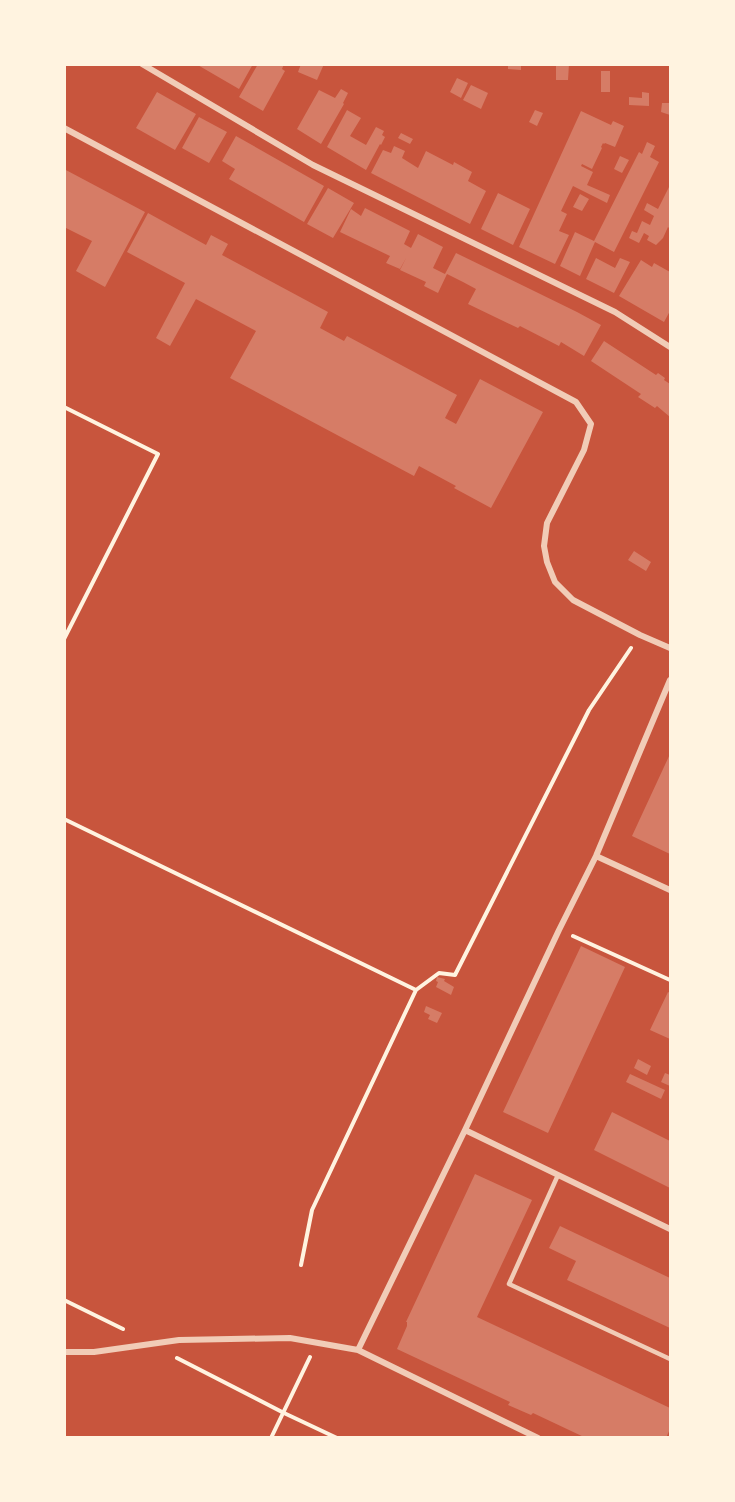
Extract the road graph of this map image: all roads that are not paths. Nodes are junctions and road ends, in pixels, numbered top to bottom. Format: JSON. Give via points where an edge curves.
{"nodes":[{"id":1,"x":142,"y":64,"type":"edge"},
{"id":2,"x":64,"y":128,"type":"edge"},
{"id":3,"x":670,"y":347,"type":"edge"},
{"id":4,"x":670,"y":648,"type":"edge"},
{"id":5,"x":670,"y":680,"type":"edge"},
{"id":6,"x":596,"y":856,"type":"junction"},
{"id":7,"x":670,"y":890,"type":"edge"},
{"id":8,"x":465,"y":1130,"type":"junction"},
{"id":9,"x":558,"y":1175,"type":"junction"},
{"id":10,"x":670,"y":1229,"type":"edge"},
{"id":11,"x":358,"y":1350,"type":"junction"},
{"id":12,"x":64,"y":1352,"type":"edge"},
{"id":13,"x":670,"y":1359,"type":"edge"},
{"id":14,"x":538,"y":1437,"type":"edge"}],
"edges":[{"from":1,"to":3,"type":"street","via":[[313,165],[615,312]]},
{"from":2,"to":4,"type":"street","via":[[576,402],[591,424],[584,450],[548,524],[544,546],[547,562],[555,582],[573,600]]},
{"from":5,"to":6,"type":"street"},
{"from":6,"to":7,"type":"street"},
{"from":6,"to":8,"type":"street"},
{"from":8,"to":9,"type":"street"},
{"from":8,"to":11,"type":"street"},
{"from":9,"to":10,"type":"street"},
{"from":9,"to":13,"type":"lane","via":[[509,1284]]},
{"from":11,"to":12,"type":"street","via":[[290,1338],[179,1340],[94,1352]]},
{"from":11,"to":14,"type":"street"}]}
